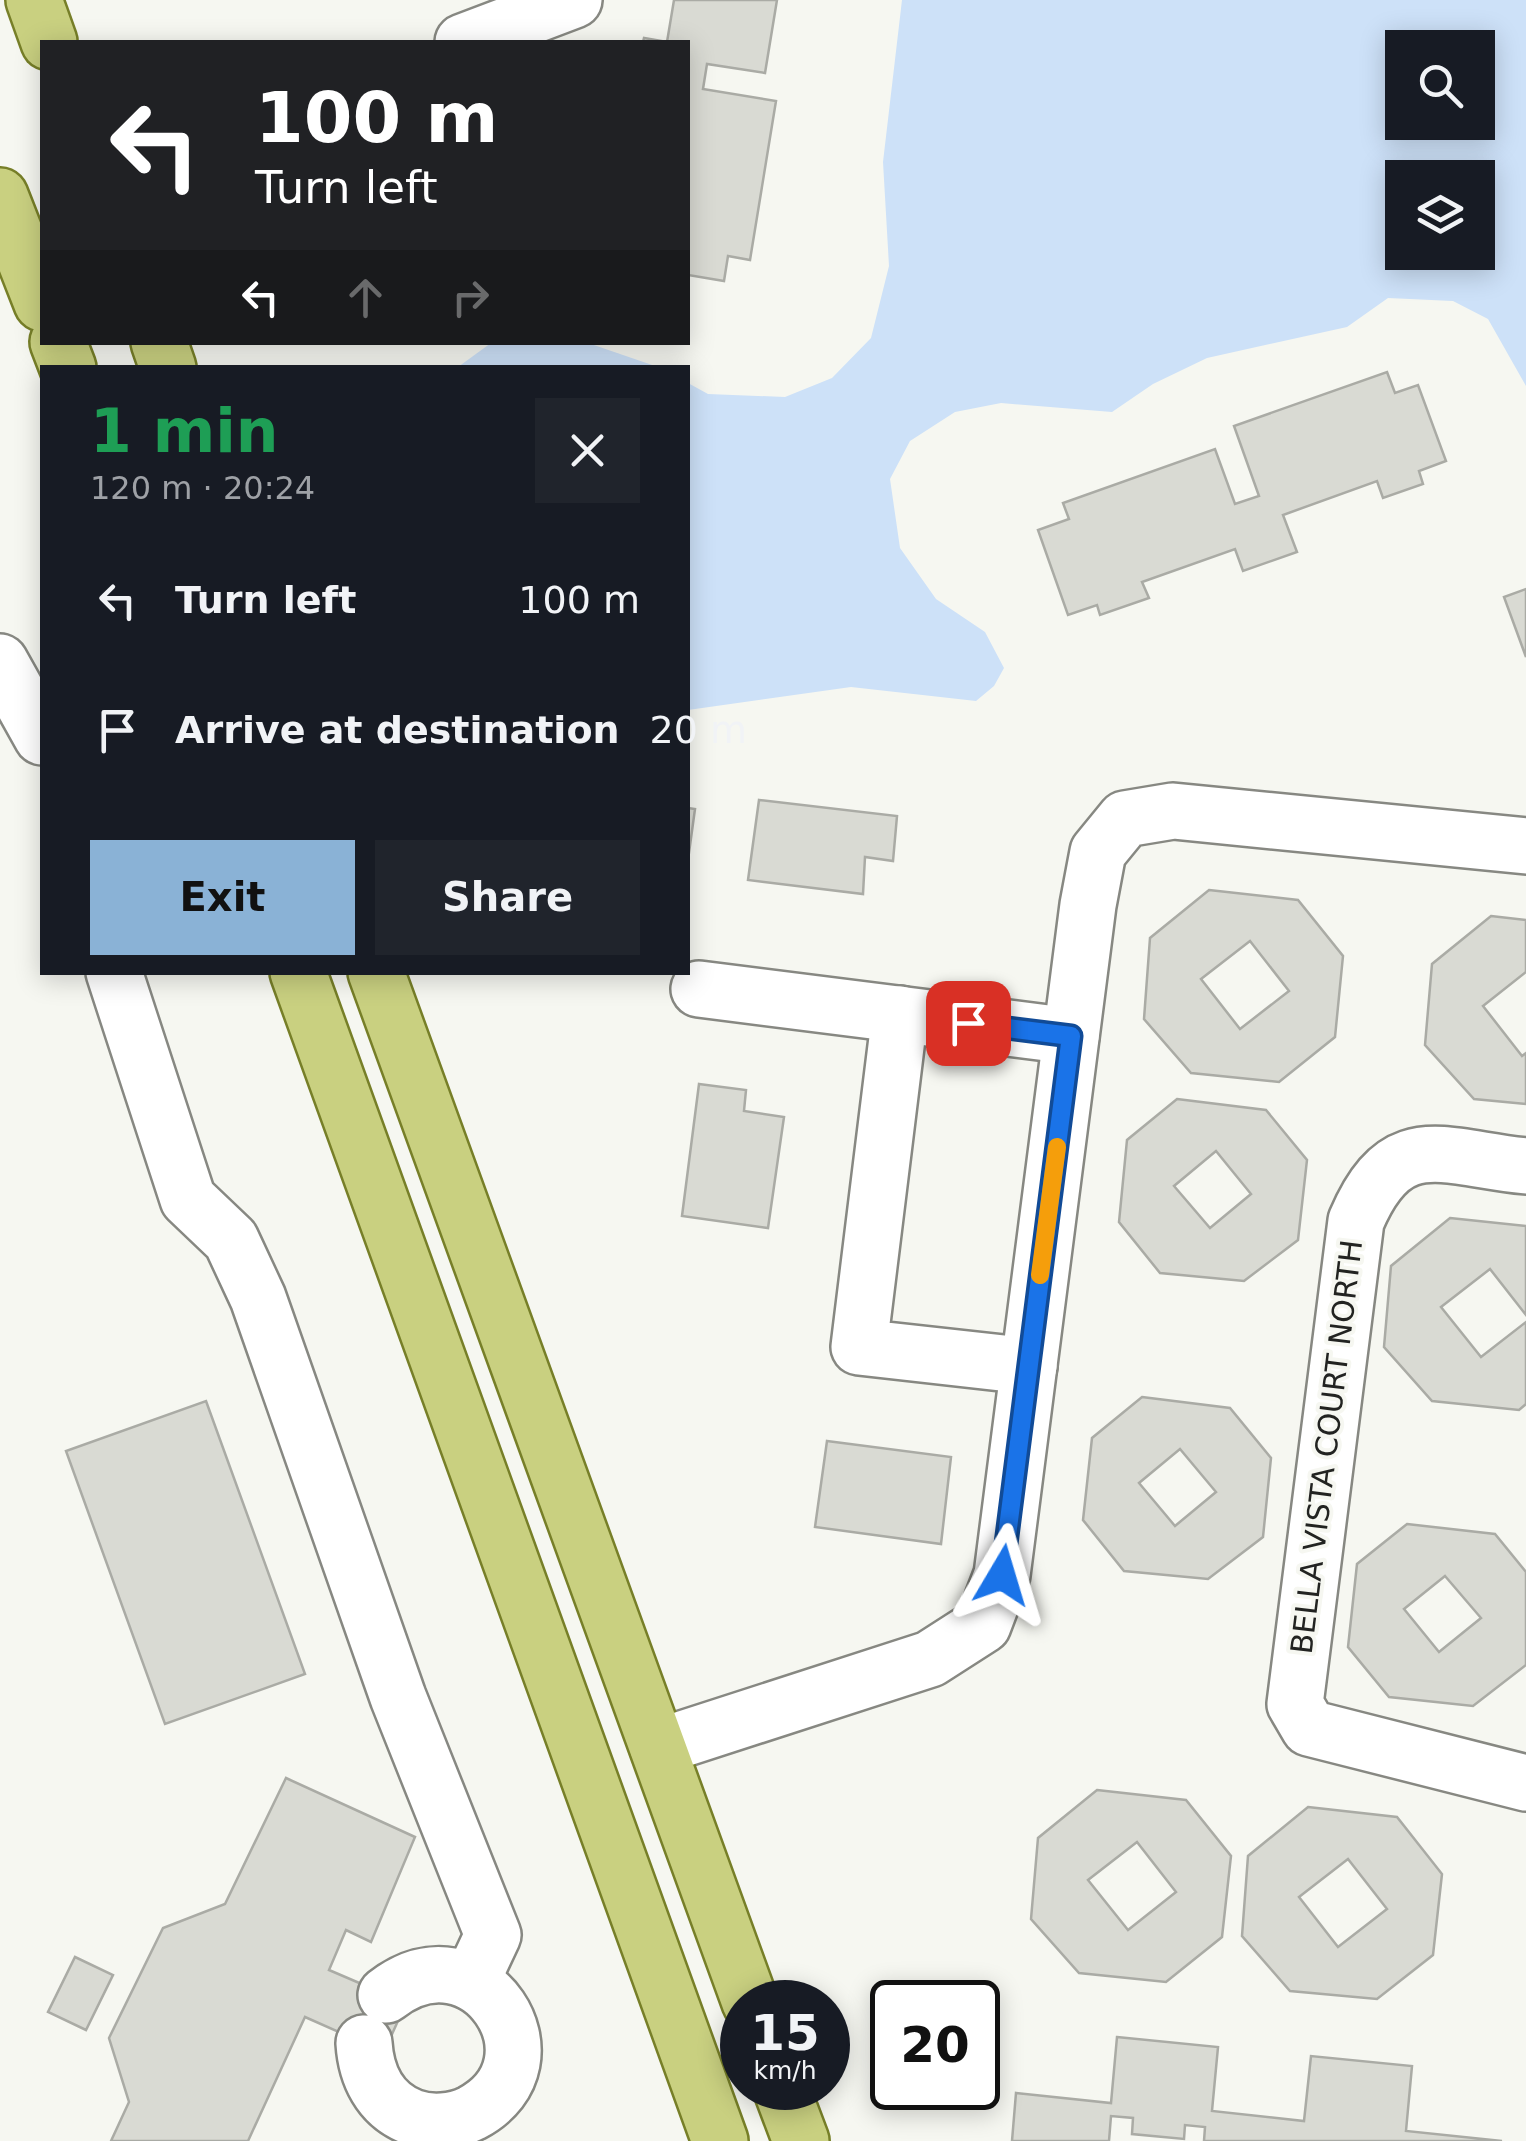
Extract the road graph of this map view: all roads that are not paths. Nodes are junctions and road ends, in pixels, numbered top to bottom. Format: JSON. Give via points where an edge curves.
{"nodes":[{"id":1,"x":34,"y":0,"type":"edge"},
{"id":2,"x":576,"y":0,"type":"edge"},
{"id":3,"x":48,"y":40,"type":"edge"},
{"id":4,"x":467,"y":40,"type":"edge"},
{"id":5,"x":571,"y":40,"type":"edge"},
{"id":6,"x":0,"y":196,"type":"edge"},
{"id":7,"x":40,"y":298,"type":"edge"},
{"id":8,"x":4,"y":674,"type":"edge"},
{"id":9,"x":40,"y":734,"type":"edge"},
{"id":10,"x":1526,"y":846,"type":"edge"},
{"id":11,"x":115,"y":975,"type":"edge"},
{"id":12,"x":299,"y":975,"type":"edge"},
{"id":13,"x":325,"y":975,"type":"edge"},
{"id":14,"x":377,"y":975,"type":"edge"},
{"id":15,"x":698,"y":989,"type":"dead end"},
{"id":16,"x":900,"y":1014,"type":"junction"},
{"id":17,"x":1071,"y":1036,"type":"junction"},
{"id":18,"x":1526,"y":1166,"type":"edge"},
{"id":19,"x":512,"y":1346,"type":"junction"},
{"id":20,"x":1028,"y":1366,"type":"junction"},
{"id":21,"x":459,"y":1411,"type":"junction"},
{"id":22,"x":637,"y":1696,"type":"junction"},
{"id":23,"x":658,"y":1747,"type":"junction"},
{"id":24,"x":1526,"y":1783,"type":"edge"},
{"id":25,"x":742,"y":1980,"type":"edge"},
{"id":26,"x":471,"y":1982,"type":"junction"},
{"id":27,"x":789,"y":2110,"type":"edge"},
{"id":28,"x":720,"y":2141,"type":"edge"},
{"id":29,"x":800,"y":2141,"type":"edge"}],
"edges":[{"from":1,"to":3,"type":"main road"},
{"from":2,"to":4,"type":"street"},
{"from":2,"to":5,"type":"street"},
{"from":6,"to":7,"type":"main road"},
{"from":8,"to":9,"type":"street"},
{"from":10,"to":17,"type":"street","via":[[1174,811],[1125,818],[1098,852]]},
{"from":11,"to":26,"type":"street","via":[[188,1199],[231,1240],[258,1298],[398,1697],[493,1935]]},
{"from":12,"to":21,"type":"main road"},
{"from":13,"to":19,"type":"main road","via":[[457,1320],[482,1338]]},
{"from":14,"to":19,"type":"main road"},
{"from":15,"to":16,"type":"street"},
{"from":16,"to":17,"type":"street"},
{"from":16,"to":20,"type":"street","via":[[859,1346]]},
{"from":17,"to":20,"type":"street"},
{"from":18,"to":24,"type":"street","name":"BELLA VISTA COURT NORTH","via":[[1413,1154],[1384,1170],[1356,1221],[1294,1704],[1309,1728]]},
{"from":19,"to":22,"type":"main road"},
{"from":20,"to":23,"type":"street","via":[[1002,1575],[982,1626],[930,1659]]},
{"from":21,"to":22,"type":"main road","via":[[490,1424],[518,1449],[579,1626]]},
{"from":21,"to":28,"type":"main road"},
{"from":22,"to":23,"type":"main road"},
{"from":23,"to":25,"type":"main road"},
{"from":26,"to":26,"type":"street","via":[[498,2002],[510,2028],[513,2053],[504,2085],[488,2104],[462,2118],[412,2117],[374,2085],[375,2019],[418,1977]]},
{"from":27,"to":29,"type":"main road"}]}
